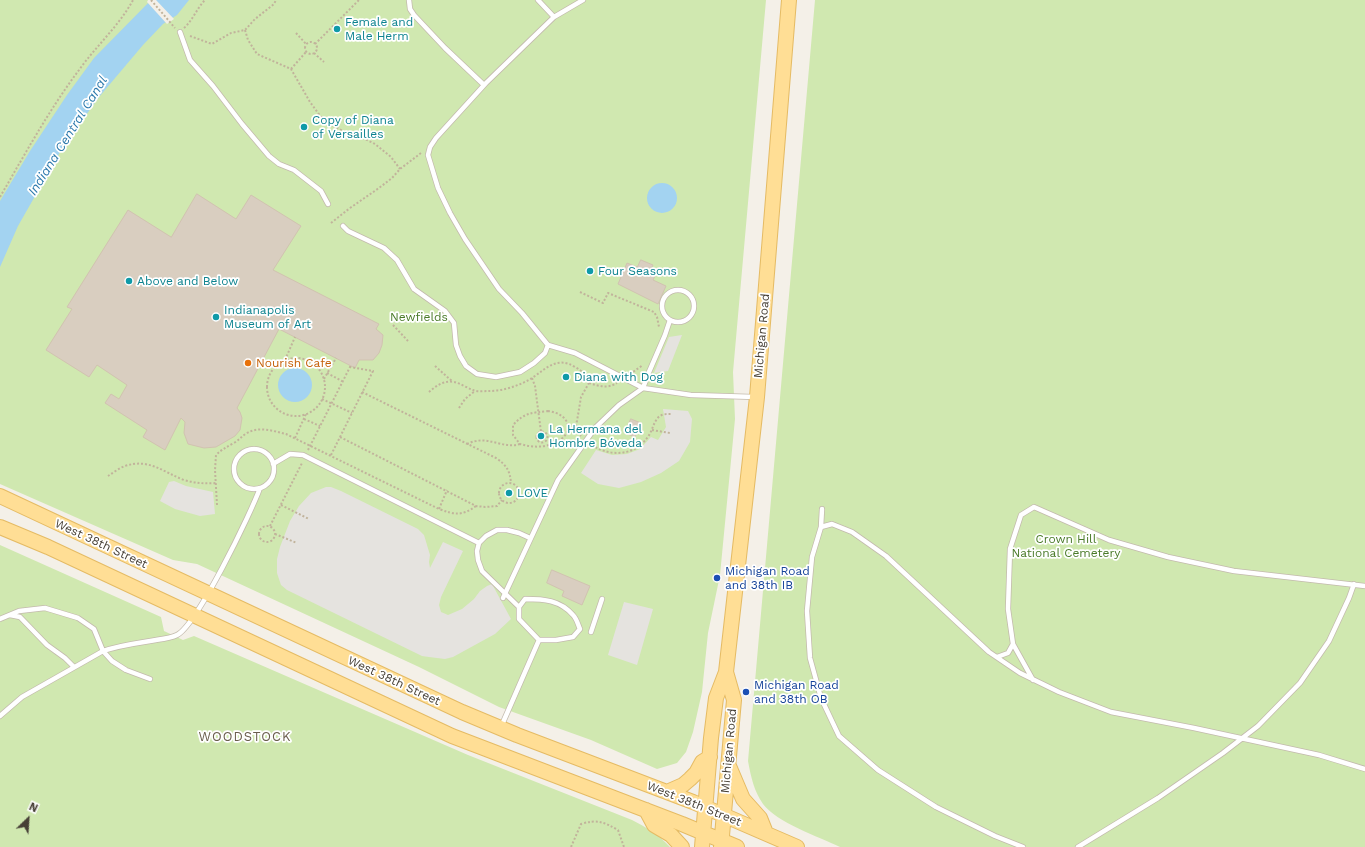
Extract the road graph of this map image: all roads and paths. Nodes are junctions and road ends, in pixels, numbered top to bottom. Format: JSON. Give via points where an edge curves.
{"nodes":[{"id":1,"x":133,"y":0,"type":"edge"},
{"id":2,"x":151,"y":0,"type":"edge"},
{"id":3,"x":205,"y":0,"type":"edge"},
{"id":4,"x":276,"y":0,"type":"edge"},
{"id":5,"x":359,"y":0,"type":"edge"},
{"id":6,"x":409,"y":0,"type":"edge"},
{"id":7,"x":538,"y":0,"type":"edge"},
{"id":8,"x":583,"y":0,"type":"edge"},
{"id":9,"x":789,"y":0,"type":"edge"},
{"id":10,"x":554,"y":17,"type":"junction"},
{"id":11,"x":174,"y":27,"type":"dead end"},
{"id":12,"x":245,"y":30,"type":"junction"},
{"id":13,"x":180,"y":32,"type":"junction"},
{"id":14,"x":296,"y":33,"type":"dead end"},
{"id":15,"x":306,"y":44,"type":"junction"},
{"id":16,"x":316,"y":44,"type":"junction"},
{"id":17,"x":306,"y":52,"type":"junction"},
{"id":18,"x":314,"y":53,"type":"junction"},
{"id":19,"x":324,"y":62,"type":"dead end"},
{"id":20,"x":291,"y":69,"type":"junction"},
{"id":21,"x":484,"y":85,"type":"junction"},
{"id":22,"x":423,"y":152,"type":"dead end"},
{"id":23,"x":400,"y":169,"type":"junction"},
{"id":24,"x":0,"y":197,"type":"edge"},
{"id":25,"x":328,"y":204,"type":"dead end"},
{"id":26,"x":330,"y":223,"type":"dead end"},
{"id":27,"x":343,"y":226,"type":"dead end"},
{"id":28,"x":580,"y":292,"type":"dead end"},
{"id":29,"x":670,"y":320,"type":"junction"},
{"id":30,"x":393,"y":325,"type":"dead end"},
{"id":31,"x":659,"y":329,"type":"dead end"},
{"id":32,"x":295,"y":337,"type":"dead end"},
{"id":33,"x":408,"y":341,"type":"dead end"},
{"id":34,"x":548,"y":346,"type":"junction"},
{"id":35,"x":336,"y":358,"type":"dead end"},
{"id":36,"x":285,"y":360,"type":"junction"},
{"id":37,"x":644,"y":364,"type":"dead end"},
{"id":38,"x":435,"y":366,"type":"dead end"},
{"id":39,"x":327,"y":373,"type":"junction"},
{"id":40,"x":532,"y":378,"type":"junction"},
{"id":41,"x":624,"y":378,"type":"junction"},
{"id":42,"x":324,"y":380,"type":"junction"},
{"id":43,"x":343,"y":382,"type":"junction"},
{"id":44,"x":453,"y":382,"type":"junction"},
{"id":45,"x":589,"y":382,"type":"junction"},
{"id":46,"x":643,"y":388,"type":"junction"},
{"id":47,"x":475,"y":391,"type":"junction"},
{"id":48,"x":362,"y":392,"type":"junction"},
{"id":49,"x":429,"y":392,"type":"dead end"},
{"id":50,"x":757,"y":397,"type":"junction"},
{"id":51,"x":322,"y":399,"type":"junction"},
{"id":52,"x":332,"y":403,"type":"junction"},
{"id":53,"x":459,"y":408,"type":"dead end"},
{"id":54,"x":538,"y":412,"type":"junction"},
{"id":55,"x":306,"y":413,"type":"junction"},
{"id":56,"x":352,"y":413,"type":"junction"},
{"id":57,"x":671,"y":414,"type":"dead end"},
{"id":58,"x":304,"y":419,"type":"junction"},
{"id":59,"x":320,"y":426,"type":"junction"},
{"id":60,"x":574,"y":429,"type":"junction"},
{"id":61,"x":567,"y":430,"type":"junction"},
{"id":62,"x":652,"y":430,"type":"junction"},
{"id":63,"x":541,"y":432,"type":"junction"},
{"id":64,"x":670,"y":433,"type":"dead end"},
{"id":65,"x":340,"y":437,"type":"junction"},
{"id":66,"x":295,"y":438,"type":"dead end"},
{"id":67,"x":586,"y":440,"type":"junction"},
{"id":68,"x":467,"y":444,"type":"junction"},
{"id":69,"x":520,"y":444,"type":"junction"},
{"id":70,"x":543,"y":444,"type":"junction"},
{"id":71,"x":331,"y":455,"type":"dead end"},
{"id":72,"x":305,"y":456,"type":"junction"},
{"id":73,"x":273,"y":464,"type":"junction"},
{"id":74,"x":108,"y":476,"type":"dead end"},
{"id":75,"x":216,"y":483,"type":"dead end"},
{"id":76,"x":511,"y":483,"type":"junction"},
{"id":77,"x":260,"y":488,"type":"junction"},
{"id":78,"x":447,"y":490,"type":"junction"},
{"id":79,"x":0,"y":496,"type":"edge"},
{"id":80,"x":502,"y":500,"type":"junction"},
{"id":81,"x":281,"y":505,"type":"junction"},
{"id":82,"x":439,"y":509,"type":"dead end"},
{"id":83,"x":822,"y":509,"type":"dead end"},
{"id":84,"x":308,"y":519,"type":"dead end"},
{"id":85,"x":270,"y":526,"type":"junction"},
{"id":86,"x":0,"y":527,"type":"edge"},
{"id":87,"x":820,"y":527,"type":"junction"},
{"id":88,"x":275,"y":534,"type":"junction"},
{"id":89,"x":530,"y":538,"type":"junction"},
{"id":90,"x":297,"y":543,"type":"dead end"},
{"id":91,"x":479,"y":543,"type":"junction"},
{"id":92,"x":1354,"y":584,"type":"junction"},
{"id":93,"x":1365,"y":586,"type":"edge"},
{"id":94,"x":208,"y":593,"type":"junction"},
{"id":95,"x":504,"y":596,"type":"junction"},
{"id":96,"x":602,"y":599,"type":"dead end"},
{"id":97,"x":519,"y":607,"type":"junction"},
{"id":98,"x":9,"y":614,"type":"junction"},
{"id":99,"x":194,"y":616,"type":"junction"},
{"id":100,"x":0,"y":619,"type":"edge"},
{"id":101,"x":591,"y":632,"type":"dead end"},
{"id":102,"x":539,"y":640,"type":"junction"},
{"id":103,"x":1013,"y":644,"type":"junction"},
{"id":104,"x":103,"y":651,"type":"junction"},
{"id":105,"x":997,"y":658,"type":"junction"},
{"id":106,"x":74,"y":667,"type":"junction"},
{"id":107,"x":726,"y":672,"type":"junction"},
{"id":108,"x":150,"y":679,"type":"dead end"},
{"id":109,"x":1033,"y":680,"type":"junction"},
{"id":110,"x":0,"y":716,"type":"edge"},
{"id":111,"x":500,"y":729,"type":"junction"},
{"id":112,"x":1242,"y":738,"type":"junction"},
{"id":113,"x":710,"y":757,"type":"junction"},
{"id":114,"x":728,"y":764,"type":"junction"},
{"id":115,"x":1365,"y":769,"type":"edge"},
{"id":116,"x":667,"y":792,"type":"junction"},
{"id":117,"x":705,"y":808,"type":"junction"},
{"id":118,"x":646,"y":810,"type":"junction"},
{"id":119,"x":723,"y":815,"type":"junction"},
{"id":120,"x":704,"y":827,"type":"junction"},
{"id":121,"x":766,"y":833,"type":"junction"},
{"id":122,"x":721,"y":839,"type":"edge"},
{"id":123,"x":571,"y":847,"type":"edge"},
{"id":124,"x":624,"y":847,"type":"edge"},
{"id":125,"x":682,"y":847,"type":"edge"},
{"id":126,"x":702,"y":847,"type":"edge"},
{"id":127,"x":737,"y":847,"type":"edge"},
{"id":128,"x":797,"y":847,"type":"edge"},
{"id":129,"x":1023,"y":847,"type":"edge"},
{"id":130,"x":1078,"y":847,"type":"edge"}],
"edges":[{"from":1,"to":24,"type":"path","via":[[58,99]]},
{"from":2,"to":11,"type":"path"},
{"from":3,"to":13,"type":"path","via":[[189,24]]},
{"from":4,"to":12,"type":"path"},
{"from":5,"to":16,"type":"path"},
{"from":6,"to":21,"type":"lane","via":[[414,15]]},
{"from":7,"to":10,"type":"lane"},
{"from":8,"to":10,"type":"lane"},
{"from":9,"to":50,"type":"main road","name":"Michigan Road"},
{"from":10,"to":21,"type":"lane"},
{"from":12,"to":13,"type":"path","via":[[231,33],[212,44]]},
{"from":12,"to":20,"type":"path","via":[[257,54]]},
{"from":13,"to":25,"type":"lane","via":[[190,60],[269,156],[279,164],[294,170],[321,191]]},
{"from":14,"to":15,"type":"path"},
{"from":15,"to":16,"type":"path"},
{"from":15,"to":17,"type":"path"},
{"from":16,"to":18,"type":"path"},
{"from":17,"to":18,"type":"path","via":[[312,55]]},
{"from":17,"to":20,"type":"path"},
{"from":18,"to":19,"type":"path"},
{"from":20,"to":23,"type":"path","via":[[324,121],[375,144],[391,157]]},
{"from":21,"to":34,"type":"lane","via":[[436,138],[428,156],[438,188],[465,239],[499,289]]},
{"from":22,"to":23,"type":"path"},
{"from":23,"to":26,"type":"path","bridge":true,"via":[[392,178]]},
{"from":27,"to":34,"type":"lane","via":[[348,231],[384,248],[397,260],[414,289],[444,311],[454,323],[460,356],[466,366],[477,374],[496,377],[520,372],[534,363]]},
{"from":28,"to":31,"type":"path","via":[[603,303],[608,293],[654,312]]},
{"from":29,"to":29,"type":"lane","via":[[681,322],[693,314],[694,303],[686,292],[675,291],[666,296],[662,307]]},
{"from":29,"to":46,"type":"lane"},
{"from":30,"to":33,"type":"path"},
{"from":32,"to":36,"type":"path"},
{"from":34,"to":41,"type":"lane","via":[[575,353]]},
{"from":35,"to":39,"type":"path"},
{"from":36,"to":42,"type":"path","via":[[298,358],[311,362],[321,371]]},
{"from":36,"to":55,"type":"path","via":[[277,365],[269,376],[268,395],[283,413],[297,416]]},
{"from":37,"to":41,"type":"path"},
{"from":38,"to":44,"type":"path"},
{"from":39,"to":42,"type":"path"},
{"from":39,"to":43,"type":"path"},
{"from":40,"to":45,"type":"path","via":[[560,362],[582,371]]},
{"from":40,"to":47,"type":"path","via":[[507,389]]},
{"from":40,"to":54,"type":"path"},
{"from":41,"to":45,"type":"path","via":[[610,386],[600,387]]},
{"from":41,"to":46,"type":"lane"},
{"from":42,"to":51,"type":"path","via":[[325,391]]},
{"from":43,"to":48,"type":"path","via":[[350,366],[373,371]]},
{"from":43,"to":52,"type":"path"},
{"from":44,"to":47,"type":"path"},
{"from":44,"to":49,"type":"path","via":[[437,385]]},
{"from":45,"to":60,"type":"path","via":[[581,398]]},
{"from":46,"to":50,"type":"lane","via":[[691,395]]},
{"from":46,"to":67,"type":"lane","via":[[619,405],[594,428]]},
{"from":47,"to":53,"type":"path"},
{"from":48,"to":56,"type":"path"},
{"from":48,"to":68,"type":"path"},
{"from":50,"to":107,"type":"main road","name":"Michigan Road"},
{"from":51,"to":52,"type":"path"},
{"from":51,"to":55,"type":"path"},
{"from":52,"to":56,"type":"path"},
{"from":52,"to":59,"type":"path"},
{"from":54,"to":61,"type":"path","via":[[556,413],[568,424]]},
{"from":54,"to":63,"type":"path"},
{"from":54,"to":69,"type":"path","via":[[528,413],[513,425],[513,435]]},
{"from":55,"to":58,"type":"path"},
{"from":56,"to":65,"type":"path"},
{"from":57,"to":62,"type":"path","via":[[657,418]]},
{"from":58,"to":59,"type":"path"},
{"from":58,"to":66,"type":"path"},
{"from":59,"to":72,"type":"path"},
{"from":60,"to":61,"type":"path"},
{"from":60,"to":67,"type":"path"},
{"from":61,"to":70,"type":"path","via":[[561,440]]},
{"from":62,"to":64,"type":"path"},
{"from":62,"to":67,"type":"path","via":[[641,445],[625,453],[601,451]]},
{"from":63,"to":70,"type":"path","via":[[547,437]]},
{"from":63,"to":70,"type":"path","via":[[536,438]]},
{"from":65,"to":71,"type":"path"},
{"from":65,"to":78,"type":"path"},
{"from":67,"to":89,"type":"lane","via":[[558,480]]},
{"from":68,"to":69,"type":"path","via":[[476,441]]},
{"from":68,"to":76,"type":"path","via":[[505,464]]},
{"from":69,"to":70,"type":"path","via":[[537,447]]},
{"from":72,"to":73,"type":"lane","via":[[290,454]]},
{"from":72,"to":81,"type":"path"},
{"from":72,"to":91,"type":"lane"},
{"from":73,"to":77,"type":"lane","via":[[271,479]]},
{"from":73,"to":77,"type":"lane","via":[[271,457],[259,449],[252,448],[238,456],[234,462],[233,469],[239,482],[246,487]]},
{"from":74,"to":75,"type":"path","via":[[124,466],[154,465],[186,480],[204,484]]},
{"from":76,"to":80,"type":"path","via":[[503,485],[500,489]]},
{"from":76,"to":80,"type":"path","via":[[518,487],[518,498],[512,503]]},
{"from":77,"to":94,"type":"lane"},
{"from":78,"to":80,"type":"path","via":[[476,506],[497,506]]},
{"from":78,"to":82,"type":"path"},
{"from":79,"to":94,"type":"main road","name":"West 38th Street"},
{"from":81,"to":84,"type":"path"},
{"from":81,"to":85,"type":"path"},
{"from":83,"to":87,"type":"lane"},
{"from":85,"to":88,"type":"path"},
{"from":85,"to":88,"type":"path","via":[[263,527],[259,533],[260,537],[266,542],[273,539]]},
{"from":86,"to":99,"type":"main road","name":"West 38th Street"},
{"from":87,"to":105,"type":"lane","via":[[832,524],[852,532],[886,556]]},
{"from":87,"to":129,"type":"lane","via":[[812,557],[808,603],[810,658],[821,698],[839,736],[878,770],[936,807]]},
{"from":88,"to":90,"type":"path"},
{"from":89,"to":91,"type":"lane","via":[[497,530]]},
{"from":89,"to":95,"type":"lane"},
{"from":91,"to":95,"type":"lane","via":[[477,551],[482,571]]},
{"from":92,"to":93,"type":"lane"},
{"from":92,"to":103,"type":"lane","via":[[1234,571],[1168,558],[1109,540],[1034,507],[1021,515],[1010,549],[1008,609]]},
{"from":92,"to":112,"type":"lane","via":[[1328,641],[1300,683],[1258,726]]},
{"from":94,"to":99,"type":"lane"},
{"from":94,"to":111,"type":"main road","name":"West 38th Street"},
{"from":95,"to":97,"type":"lane"},
{"from":96,"to":101,"type":"lane"},
{"from":97,"to":102,"type":"lane","via":[[519,619]]},
{"from":97,"to":102,"type":"lane","via":[[525,599],[558,602],[574,616],[580,629],[573,637]]},
{"from":98,"to":100,"type":"lane"},
{"from":98,"to":104,"type":"lane","via":[[45,608],[78,618],[94,629]]},
{"from":98,"to":106,"type":"lane","via":[[20,617],[47,645]]},
{"from":99,"to":104,"type":"lane","via":[[178,635],[114,646]]},
{"from":99,"to":118,"type":"main road","name":"West 38th Street","via":[[452,736]]},
{"from":102,"to":111,"type":"lane"},
{"from":103,"to":105,"type":"lane","via":[[1008,653]]},
{"from":103,"to":109,"type":"lane"},
{"from":104,"to":106,"type":"lane"},
{"from":104,"to":108,"type":"lane","via":[[126,670]]},
{"from":105,"to":109,"type":"lane"},
{"from":106,"to":110,"type":"lane","via":[[22,697]]},
{"from":107,"to":113,"type":"main road","name":"Michigan Road","via":[[716,698]]},
{"from":107,"to":114,"type":"main road","name":"Michigan Road","via":[[734,700]]},
{"from":109,"to":112,"type":"lane","via":[[1111,712]]},
{"from":111,"to":116,"type":"main road","name":"West 38th Street"},
{"from":112,"to":115,"type":"lane","via":[[1319,755]]},
{"from":112,"to":130,"type":"lane","via":[[1158,798]]},
{"from":113,"to":116,"type":"main road","via":[[702,762],[696,773],[683,785]]},
{"from":113,"to":117,"type":"main road","name":"Michigan Road"},
{"from":114,"to":119,"type":"main road","name":"Michigan Road"},
{"from":114,"to":121,"type":"main road","via":[[743,799],[760,818]]},
{"from":116,"to":117,"type":"main road","name":"West 38th Street"},
{"from":117,"to":119,"type":"main road","name":"West 38th Street"},
{"from":117,"to":120,"type":"main road","name":"Michigan Road"},
{"from":118,"to":120,"type":"main road","name":"West 38th Street"},
{"from":118,"to":125,"type":"main road","via":[[654,825],[671,835]]},
{"from":119,"to":121,"type":"main road","name":"West 38th Street"},
{"from":119,"to":122,"type":"main road","name":"Michigan Road"},
{"from":120,"to":122,"type":"main road","name":"West 38th Street"},
{"from":120,"to":126,"type":"main road","name":"Michigan Road"},
{"from":121,"to":128,"type":"main road","name":"West 38th Street"},
{"from":122,"to":127,"type":"main road","name":"West 38th Street"},
{"from":123,"to":124,"type":"path","via":[[581,824],[592,820],[606,823],[618,830]]}]}
